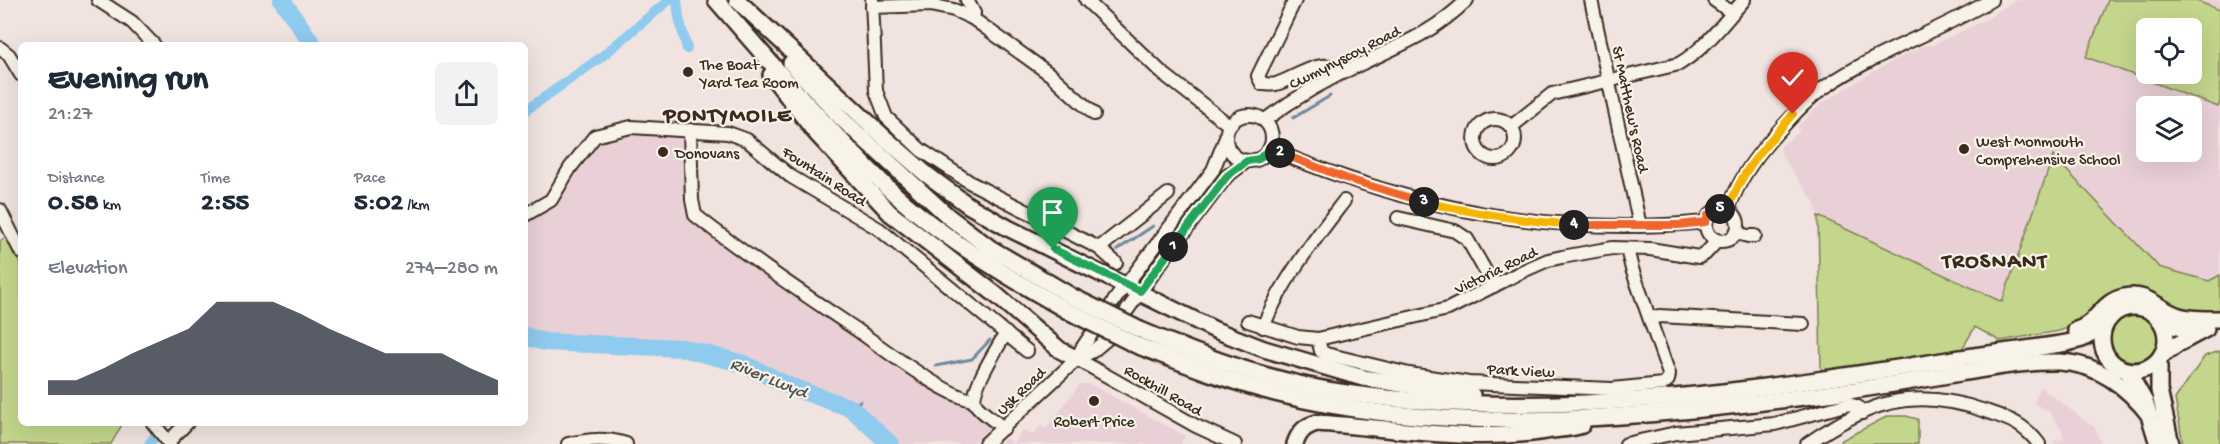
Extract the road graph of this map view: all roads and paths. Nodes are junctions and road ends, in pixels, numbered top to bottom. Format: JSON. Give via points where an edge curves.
{"nodes":[{"id":1,"x":98,"y":0,"type":"edge"},
{"id":2,"x":716,"y":0,"type":"edge"},
{"id":3,"x":736,"y":0,"type":"edge"},
{"id":4,"x":967,"y":0,"type":"edge"},
{"id":5,"x":1086,"y":0,"type":"edge"},
{"id":6,"x":1295,"y":0,"type":"edge"},
{"id":7,"x":1467,"y":0,"type":"edge"},
{"id":8,"x":1591,"y":0,"type":"edge"},
{"id":9,"x":1714,"y":0,"type":"edge"},
{"id":10,"x":1744,"y":0,"type":"edge"},
{"id":11,"x":1991,"y":0,"type":"edge"},
{"id":12,"x":872,"y":3,"type":"edge"},
{"id":13,"x":1732,"y":13,"type":"junction"},
{"id":14,"x":972,"y":18,"type":"junction"},
{"id":15,"x":752,"y":41,"type":"junction"},
{"id":16,"x":151,"y":42,"type":"edge"},
{"id":17,"x":0,"y":48,"type":"edge"},
{"id":18,"x":18,"y":70,"type":"edge"},
{"id":19,"x":1342,"y":73,"type":"junction"},
{"id":20,"x":1609,"y":81,"type":"junction"},
{"id":21,"x":1094,"y":114,"type":"dead end"},
{"id":22,"x":1265,"y":120,"type":"junction"},
{"id":23,"x":1229,"y":125,"type":"junction"},
{"id":24,"x":1511,"y":127,"type":"dead end"},
{"id":25,"x":690,"y":130,"type":"junction"},
{"id":26,"x":1225,"y":140,"type":"junction"},
{"id":27,"x":1270,"y":148,"type":"junction"},
{"id":28,"x":1247,"y":161,"type":"junction"},
{"id":29,"x":1168,"y":194,"type":"dead end"},
{"id":30,"x":1344,"y":201,"type":"dead end"},
{"id":31,"x":0,"y":210,"type":"edge"},
{"id":32,"x":1728,"y":210,"type":"junction"},
{"id":33,"x":528,"y":214,"type":"edge"},
{"id":34,"x":1398,"y":218,"type":"dead end"},
{"id":35,"x":1706,"y":222,"type":"junction"},
{"id":36,"x":1640,"y":226,"type":"junction"},
{"id":37,"x":1736,"y":233,"type":"junction"},
{"id":38,"x":1755,"y":236,"type":"dead end"},
{"id":39,"x":1718,"y":240,"type":"junction"},
{"id":40,"x":18,"y":246,"type":"edge"},
{"id":41,"x":1099,"y":248,"type":"junction"},
{"id":42,"x":1627,"y":249,"type":"junction"},
{"id":43,"x":1116,"y":263,"type":"dead end"},
{"id":44,"x":1494,"y":286,"type":"junction"},
{"id":45,"x":1133,"y":288,"type":"junction"},
{"id":46,"x":1070,"y":304,"type":"junction"},
{"id":47,"x":1650,"y":319,"type":"junction"},
{"id":48,"x":2220,"y":319,"type":"edge"},
{"id":49,"x":1248,"y":321,"type":"dead end"},
{"id":50,"x":2162,"y":322,"type":"junction"},
{"id":51,"x":1803,"y":324,"type":"dead end"},
{"id":52,"x":1263,"y":327,"type":"junction"},
{"id":53,"x":2103,"y":327,"type":"junction"},
{"id":54,"x":2213,"y":328,"type":"edge"},
{"id":55,"x":1006,"y":333,"type":"junction"},
{"id":56,"x":1138,"y":338,"type":"junction"},
{"id":57,"x":1318,"y":339,"type":"junction"},
{"id":58,"x":1027,"y":351,"type":"dead end"},
{"id":59,"x":2016,"y":357,"type":"junction"},
{"id":60,"x":1077,"y":359,"type":"junction"},
{"id":61,"x":2160,"y":359,"type":"junction"},
{"id":62,"x":2122,"y":369,"type":"junction"},
{"id":63,"x":974,"y":400,"type":"junction"},
{"id":64,"x":1540,"y":404,"type":"junction"},
{"id":65,"x":1862,"y":413,"type":"junction"},
{"id":66,"x":1604,"y":416,"type":"junction"},
{"id":67,"x":2151,"y":416,"type":"junction"},
{"id":68,"x":155,"y":426,"type":"edge"},
{"id":69,"x":184,"y":426,"type":"edge"},
{"id":70,"x":1004,"y":428,"type":"junction"},
{"id":71,"x":169,"y":443,"type":"edge"},
{"id":72,"x":568,"y":444,"type":"edge"},
{"id":73,"x":627,"y":444,"type":"edge"},
{"id":74,"x":985,"y":444,"type":"edge"},
{"id":75,"x":1235,"y":444,"type":"edge"},
{"id":76,"x":1295,"y":444,"type":"edge"},
{"id":77,"x":1626,"y":444,"type":"edge"},
{"id":78,"x":1807,"y":444,"type":"edge"},
{"id":79,"x":2039,"y":444,"type":"edge"},
{"id":80,"x":2158,"y":444,"type":"edge"},
{"id":81,"x":2171,"y":444,"type":"edge"}],
"edges":[{"from":1,"to":16,"type":"street","via":[[132,22]]},
{"from":2,"to":15,"type":"main road"},
{"from":3,"to":45,"type":"main road","via":[[886,139],[968,205]]},
{"from":3,"to":46,"type":"main road","via":[[842,119],[949,217]]},
{"from":4,"to":14,"type":"street","via":[[974,13]]},
{"from":5,"to":23,"type":"street","via":[[1161,72]]},
{"from":6,"to":19,"type":"street","via":[[1258,76],[1262,84],[1275,84],[1324,64],[1335,66]]},
{"from":7,"to":19,"type":"street","name":"Cwmynyscoy Road","via":[[1427,33]]},
{"from":8,"to":20,"type":"street","name":"St Matthew's Road"},
{"from":9,"to":13,"type":"street"},
{"from":10,"to":13,"type":"street"},
{"from":11,"to":32,"type":"street","via":[[1865,65],[1806,101],[1749,166]]},
{"from":12,"to":14,"type":"street","via":[[930,5]]},
{"from":12,"to":41,"type":"street","via":[[876,91],[892,124],[921,150],[971,183]]},
{"from":13,"to":20,"type":"street","via":[[1695,55],[1678,64]]},
{"from":14,"to":21,"type":"street","via":[[1051,75]]},
{"from":15,"to":46,"type":"main road","via":[[887,187],[940,230],[1019,284]]},
{"from":15,"to":60,"type":"main road","via":[[774,79],[815,132],[890,213],[1060,350]]},
{"from":17,"to":18,"type":"street"},
{"from":19,"to":22,"type":"street","name":"Cwmynyscoy Road"},
{"from":20,"to":24,"type":"street","via":[[1550,95]]},
{"from":20,"to":36,"type":"street","name":"St Matthew's Road"},
{"from":22,"to":23,"type":"street","via":[[1251,114],[1236,118]]},
{"from":22,"to":27,"type":"street","via":[[1272,131]]},
{"from":23,"to":26,"type":"street"},
{"from":25,"to":33,"type":"street","name":"Fountain Road","via":[[631,127],[595,136],[550,200]]},
{"from":25,"to":55,"type":"street","name":"Fountain Road","via":[[728,133],[747,140],[790,176],[879,229]]},
{"from":25,"to":63,"type":"street","via":[[695,215],[913,369],[960,397]]},
{"from":26,"to":28,"type":"street","via":[[1230,152]]},
{"from":26,"to":45,"type":"street","via":[[1213,170]]},
{"from":27,"to":28,"type":"street","via":[[1259,159]]},
{"from":27,"to":36,"type":"street","via":[[1414,200],[1479,214],[1528,222]]},
{"from":28,"to":45,"type":"street","via":[[1227,176]]},
{"from":29,"to":41,"type":"street","via":[[1160,206]]},
{"from":30,"to":52,"type":"street","via":[[1292,273]]},
{"from":31,"to":40,"type":"street"},
{"from":32,"to":35,"type":"street","via":[[1714,211]]},
{"from":32,"to":37,"type":"street","via":[[1737,222]]},
{"from":34,"to":44,"type":"street","via":[[1455,231],[1467,239]]},
{"from":35,"to":36,"type":"street"},
{"from":35,"to":39,"type":"street","via":[[1708,233]]},
{"from":37,"to":38,"type":"street"},
{"from":37,"to":39,"type":"street"},
{"from":39,"to":42,"type":"street","name":"Victoria Road","via":[[1699,257]]},
{"from":41,"to":43,"type":"street"},
{"from":42,"to":44,"type":"street","name":"Victoria Road","via":[[1590,251],[1548,260]]},
{"from":42,"to":47,"type":"street","name":"Park View"},
{"from":44,"to":57,"type":"street","name":"Victoria Road","via":[[1448,309]]},
{"from":45,"to":60,"type":"street","name":"Usk Road"},
{"from":45,"to":64,"type":"main road","via":[[1215,330],[1312,364],[1383,381]]},
{"from":46,"to":56,"type":"main road","bridge":true},
{"from":47,"to":51,"type":"street","via":[[1659,316]]},
{"from":47,"to":57,"type":"street","name":"Park View","via":[[1668,380],[1663,384],[1612,388],[1469,383],[1409,374],[1326,354]]},
{"from":48,"to":59,"type":"main road","via":[[2185,317],[2149,299],[2124,296],[2112,302],[2087,327],[2028,343]]},
{"from":49,"to":52,"type":"street"},
{"from":50,"to":53,"type":"main road","via":[[2146,309],[2131,306],[2112,315]]},
{"from":50,"to":54,"type":"main road","via":[[2175,327]]},
{"from":50,"to":61,"type":"main road","via":[[2165,340]]},
{"from":52,"to":57,"type":"street"},
{"from":53,"to":59,"type":"main road","via":[[2074,341],[2031,349]]},
{"from":53,"to":62,"type":"main road","via":[[2104,346],[2112,362]]},
{"from":54,"to":61,"type":"main road","via":[[2178,344]]},
{"from":55,"to":58,"type":"street","name":"Fountain Road"},
{"from":55,"to":63,"type":"street","via":[[976,388]]},
{"from":56,"to":64,"type":"main road","via":[[1286,381],[1351,394],[1426,402]]},
{"from":56,"to":66,"type":"main road","via":[[1242,384],[1366,411],[1454,418]]},
{"from":59,"to":62,"type":"main road","via":[[2071,354]]},
{"from":59,"to":64,"type":"main road","via":[[1767,387]]},
{"from":59,"to":66,"type":"main road","via":[[1818,395]]},
{"from":59,"to":67,"type":"main road","via":[[2095,370],[2126,390]]},
{"from":60,"to":70,"type":"street","name":"Usk Road"},
{"from":60,"to":75,"type":"street","name":"Rockhill Road"},
{"from":61,"to":62,"type":"main road","via":[[2148,370]]},
{"from":61,"to":81,"type":"main road","via":[[2158,390]]},
{"from":62,"to":67,"type":"main road","via":[[2141,392]]},
{"from":63,"to":70,"type":"street"},
{"from":65,"to":77,"type":"street","via":[[1849,404],[1775,424],[1676,433]]},
{"from":65,"to":78,"type":"street"},
{"from":65,"to":79,"type":"street","via":[[1902,399],[1958,402],[2020,424]]},
{"from":66,"to":76,"type":"main road","via":[[1578,426],[1483,436],[1317,423],[1304,428]]},
{"from":67,"to":80,"type":"main road"},
{"from":68,"to":71,"type":"street"},
{"from":69,"to":71,"type":"street"},
{"from":70,"to":74,"type":"street","name":"Usk Road"},
{"from":72,"to":73,"type":"street","via":[[611,440]]}]}
